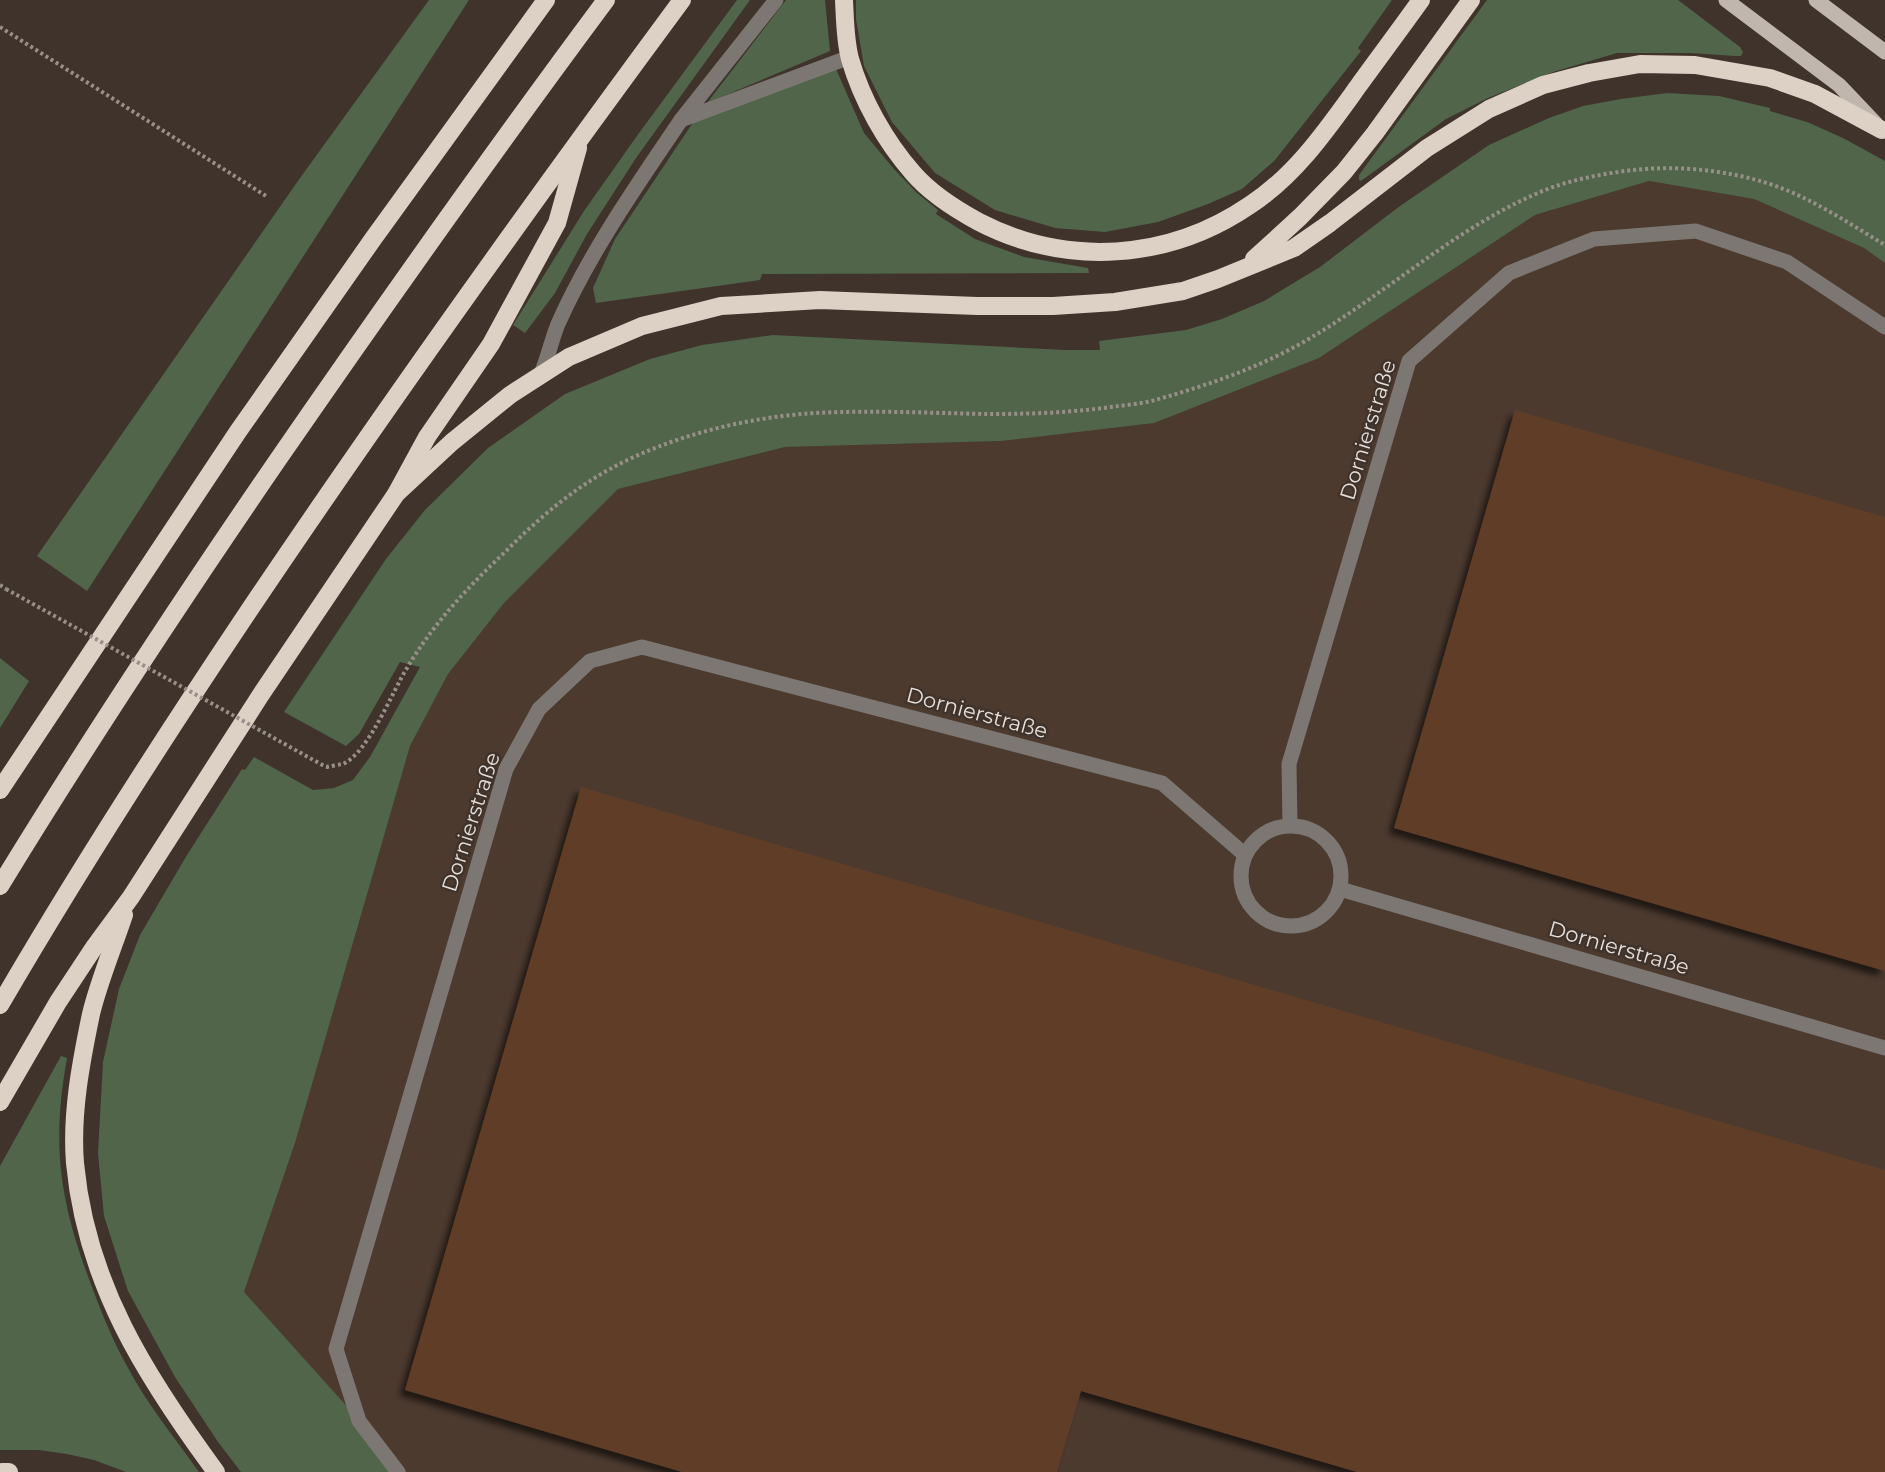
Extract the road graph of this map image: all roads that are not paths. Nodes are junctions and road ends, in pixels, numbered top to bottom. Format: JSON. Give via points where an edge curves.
{"nodes":[{"id":1,"x":546,"y":0,"type":"edge"},
{"id":2,"x":606,"y":0,"type":"edge"},
{"id":3,"x":682,"y":0,"type":"edge"},
{"id":4,"x":776,"y":0,"type":"edge"},
{"id":5,"x":844,"y":0,"type":"edge"},
{"id":6,"x":1421,"y":0,"type":"edge"},
{"id":7,"x":1471,"y":0,"type":"edge"},
{"id":8,"x":1726,"y":0,"type":"edge"},
{"id":9,"x":1816,"y":0,"type":"edge"},
{"id":10,"x":1885,"y":52,"type":"edge"},
{"id":11,"x":850,"y":57,"type":"junction"},
{"id":12,"x":681,"y":120,"type":"junction"},
{"id":13,"x":1884,"y":131,"type":"edge"},
{"id":14,"x":582,"y":135,"type":"junction"},
{"id":15,"x":1246,"y":266,"type":"junction"},
{"id":16,"x":1885,"y":327,"type":"edge"},
{"id":17,"x":540,"y":376,"type":"junction"},
{"id":18,"x":396,"y":494,"type":"junction"},
{"id":19,"x":0,"y":790,"type":"edge"},
{"id":20,"x":1290,"y":825,"type":"junction"},
{"id":21,"x":1244,"y":854,"type":"junction"},
{"id":22,"x":0,"y":886,"type":"edge"},
{"id":23,"x":1340,"y":889,"type":"junction"},
{"id":24,"x":131,"y":897,"type":"junction"},
{"id":25,"x":0,"y":1005,"type":"edge"},
{"id":26,"x":1885,"y":1048,"type":"edge"},
{"id":27,"x":0,"y":1102,"type":"edge"},
{"id":28,"x":2,"y":1472,"type":"edge"},
{"id":29,"x":9,"y":1472,"type":"edge"},
{"id":30,"x":216,"y":1472,"type":"edge"},
{"id":31,"x":398,"y":1472,"type":"edge"}],
"edges":[{"from":1,"to":19,"type":"highway","via":[[264,394]]},
{"from":2,"to":22,"type":"highway","via":[[252,497],[109,711]]},
{"from":3,"to":14,"type":"highway"},
{"from":4,"to":12,"type":"lane"},
{"from":5,"to":11,"type":"highway"},
{"from":6,"to":11,"type":"highway","via":[[1318,140],[1272,188],[1216,226],[1132,250],[1075,252],[1049,247],[1020,240],[963,214],[914,174],[889,141],[867,102]]},
{"from":7,"to":15,"type":"highway","via":[[1344,172]]},
{"from":8,"to":13,"type":"main road","via":[[1839,85]]},
{"from":9,"to":10,"type":"main road"},
{"from":11,"to":12,"type":"lane"},
{"from":12,"to":17,"type":"lane","via":[[590,262],[558,326]]},
{"from":13,"to":15,"type":"highway","via":[[1815,94],[1760,76],[1695,65],[1640,64],[1589,73],[1543,85],[1489,109],[1427,148],[1294,248]]},
{"from":14,"to":18,"type":"highway","via":[[557,223],[491,344],[427,437]]},
{"from":14,"to":25,"type":"highway","via":[[410,375],[199,684],[113,817]]},
{"from":15,"to":17,"type":"highway","via":[[1184,291],[1115,302],[978,306],[820,300],[721,306],[642,326],[569,357]]},
{"from":16,"to":20,"type":"lane","name":"Dornierstraße","via":[[1787,262],[1696,231],[1594,239],[1509,273],[1409,361],[1289,764]]},
{"from":17,"to":18,"type":"highway","via":[[452,442]]},
{"from":18,"to":24,"type":"highway"},
{"from":20,"to":21,"type":"lane","via":[[1263,832]]},
{"from":20,"to":23,"type":"lane","via":[[1313,830],[1331,845],[1341,866]]},
{"from":21,"to":23,"type":"lane","via":[[1240,882],[1250,908],[1273,924],[1301,926],[1326,913]]},
{"from":21,"to":31,"type":"lane","name":"Dornierstraße","via":[[1162,783],[642,647],[590,661],[539,709],[506,769],[336,1349],[359,1421]]},
{"from":23,"to":26,"type":"lane","name":"Dornierstraße"},
{"from":24,"to":27,"type":"highway","via":[[58,1002]]},
{"from":24,"to":30,"type":"highway","via":[[92,1012],[76,1111],[75,1162],[92,1253],[112,1305],[139,1358]]},
{"from":28,"to":29,"type":"highway"}]}
